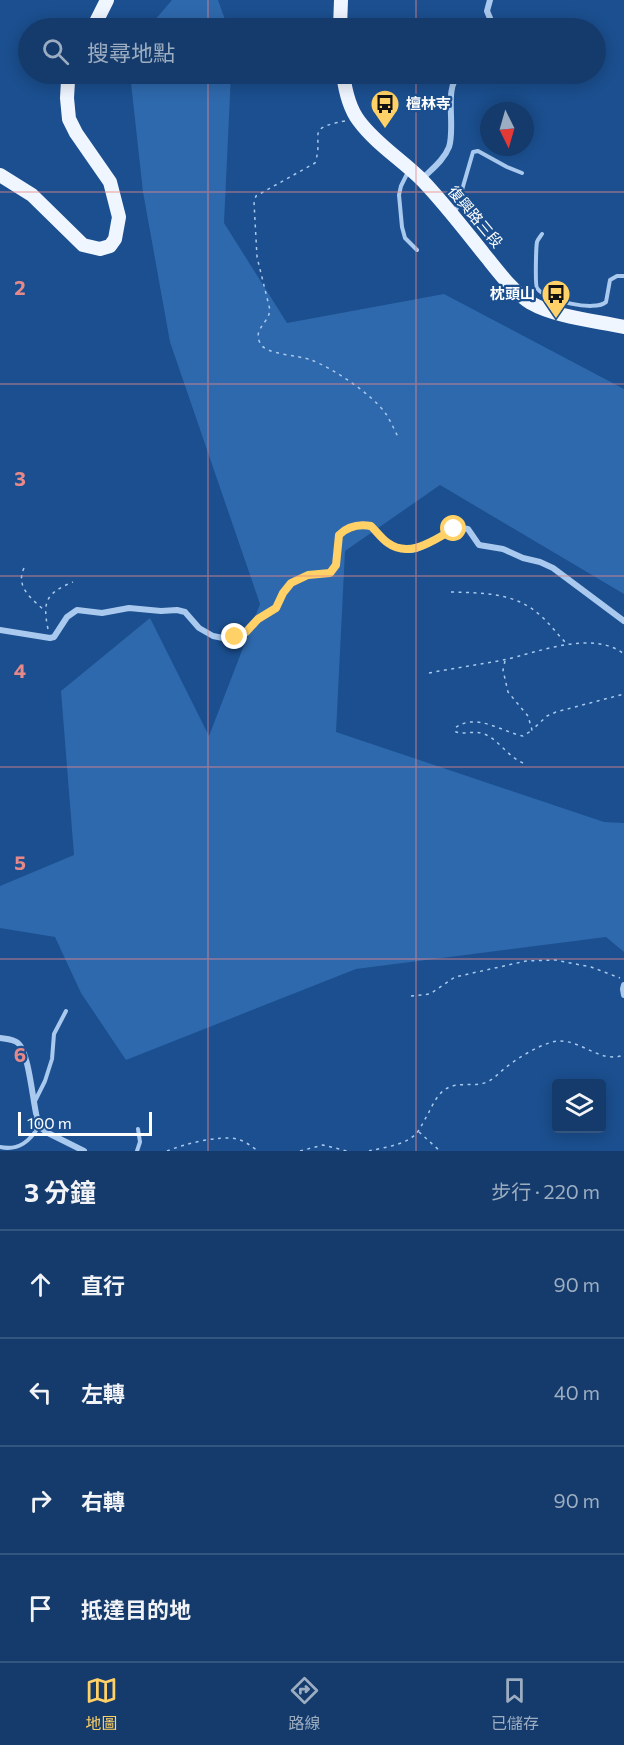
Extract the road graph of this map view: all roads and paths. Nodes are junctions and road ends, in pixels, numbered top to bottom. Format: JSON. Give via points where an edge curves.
{"nodes":[{"id":1,"x":107,"y":0,"type":"edge"},
{"id":2,"x":341,"y":0,"type":"edge"},
{"id":3,"x":490,"y":0,"type":"edge"},
{"id":4,"x":98,"y":18,"type":"edge"},
{"id":5,"x":340,"y":18,"type":"edge"},
{"id":6,"x":490,"y":18,"type":"edge"},
{"id":7,"x":68,"y":84,"type":"edge"},
{"id":8,"x":345,"y":84,"type":"edge"},
{"id":9,"x":453,"y":84,"type":"edge"},
{"id":10,"x":357,"y":119,"type":"junction"},
{"id":11,"x":409,"y":169,"type":"junction"},
{"id":12,"x":522,"y":173,"type":"dead end"},
{"id":13,"x":0,"y":175,"type":"edge"},
{"id":14,"x":422,"y":180,"type":"junction"},
{"id":15,"x":454,"y":218,"type":"junction"},
{"id":16,"x":542,"y":234,"type":"dead end"},
{"id":17,"x":417,"y":250,"type":"dead end"},
{"id":18,"x":624,"y":276,"type":"edge"},
{"id":19,"x":624,"y":327,"type":"edge"},
{"id":20,"x":399,"y":439,"type":"dead end"},
{"id":21,"x":24,"y":568,"type":"dead end"},
{"id":22,"x":73,"y":582,"type":"dead end"},
{"id":23,"x":451,"y":592,"type":"dead end"},
{"id":24,"x":45,"y":611,"type":"junction"},
{"id":25,"x":624,"y":621,"type":"edge"},
{"id":26,"x":0,"y":630,"type":"edge"},
{"id":27,"x":50,"y":638,"type":"junction"},
{"id":28,"x":568,"y":645,"type":"junction"},
{"id":29,"x":624,"y":654,"type":"edge"},
{"id":30,"x":506,"y":660,"type":"junction"},
{"id":31,"x":429,"y":673,"type":"dead end"},
{"id":32,"x":624,"y":694,"type":"edge"},
{"id":33,"x":532,"y":730,"type":"junction"},
{"id":34,"x":523,"y":763,"type":"dead end"},
{"id":35,"x":624,"y":980,"type":"edge"},
{"id":36,"x":624,"y":985,"type":"edge"},
{"id":37,"x":624,"y":995,"type":"edge"},
{"id":38,"x":411,"y":996,"type":"dead end"},
{"id":39,"x":66,"y":1011,"type":"dead end"},
{"id":40,"x":0,"y":1038,"type":"edge"},
{"id":41,"x":624,"y":1055,"type":"edge"},
{"id":42,"x":34,"y":1103,"type":"junction"},
{"id":43,"x":39,"y":1126,"type":"junction"},
{"id":44,"x":138,"y":1129,"type":"dead end"},
{"id":45,"x":418,"y":1131,"type":"junction"},
{"id":46,"x":0,"y":1148,"type":"edge"},
{"id":47,"x":84,"y":1151,"type":"edge"},
{"id":48,"x":137,"y":1151,"type":"edge"},
{"id":49,"x":167,"y":1151,"type":"edge"},
{"id":50,"x":258,"y":1151,"type":"edge"},
{"id":51,"x":300,"y":1151,"type":"edge"},
{"id":52,"x":347,"y":1151,"type":"edge"},
{"id":53,"x":369,"y":1151,"type":"edge"},
{"id":54,"x":440,"y":1151,"type":"edge"}],
"edges":[{"from":1,"to":4,"type":"main road"},
{"from":2,"to":5,"type":"main road"},
{"from":3,"to":6,"type":"street"},
{"from":7,"to":13,"type":"main road","via":[[69,118],[110,182],[119,217],[110,246],[100,249],[83,245],[32,195]]},
{"from":8,"to":10,"type":"main road","name":"復興路三段"},
{"from":9,"to":14,"type":"street","via":[[452,138],[442,159]]},
{"from":10,"to":11,"type":"main road","name":"復興路三段"},
{"from":10,"to":20,"type":"path","via":[[322,126],[318,131],[315,163],[256,196],[257,256],[270,310],[269,318],[259,329],[258,341],[262,348],[314,360],[340,375],[386,414]]},
{"from":11,"to":14,"type":"main road","name":"復興路三段"},
{"from":11,"to":17,"type":"lane","via":[[401,186],[399,207],[405,238]]},
{"from":12,"to":15,"type":"lane","via":[[474,152]]},
{"from":14,"to":15,"type":"main road","name":"復興路三段"},
{"from":15,"to":19,"type":"main road","name":"復興路三段","via":[[528,301],[555,312]]},
{"from":16,"to":18,"type":"lane","via":[[537,242],[535,278],[538,289],[548,297],[599,306],[606,302],[610,280]]},
{"from":21,"to":24,"type":"path","via":[[24,590]]},
{"from":22,"to":24,"type":"path","via":[[50,595]]},
{"from":23,"to":28,"type":"path","via":[[495,594],[518,600],[540,615]]},
{"from":24,"to":27,"type":"path"},
{"from":25,"to":27,"type":"street","via":[[553,568],[503,549],[479,545],[468,529],[454,529],[408,550],[389,544],[371,526],[363,525],[339,535],[336,565],[330,573],[308,575],[291,583],[276,608],[235,637],[213,636],[177,610],[129,608],[102,613],[77,610],[66,617]]},
{"from":26,"to":27,"type":"street"},
{"from":28,"to":29,"type":"path","via":[[599,644]]},
{"from":28,"to":30,"type":"path"},
{"from":30,"to":31,"type":"path"},
{"from":30,"to":33,"type":"path","via":[[502,670],[508,692],[528,716]]},
{"from":32,"to":33,"type":"path","via":[[556,712]]},
{"from":33,"to":34,"type":"path","via":[[523,736],[479,722],[455,728],[460,734],[478,732],[490,737]]},
{"from":35,"to":38,"type":"path","via":[[591,967],[555,960],[526,961],[455,977],[430,994]]},
{"from":36,"to":37,"type":"street"},
{"from":39,"to":42,"type":"lane","via":[[54,1034],[52,1059]]},
{"from":40,"to":42,"type":"street","via":[[21,1045]]},
{"from":41,"to":45,"type":"path","via":[[611,1058],[568,1041],[549,1043],[489,1081],[456,1084],[441,1092]]},
{"from":42,"to":43,"type":"street"},
{"from":43,"to":46,"type":"lane","via":[[16,1149]]},
{"from":43,"to":47,"type":"street"},
{"from":44,"to":48,"type":"lane"},
{"from":45,"to":53,"type":"path","via":[[405,1141]]},
{"from":45,"to":54,"type":"path"},
{"from":49,"to":50,"type":"path","via":[[226,1138]]},
{"from":51,"to":52,"type":"path","via":[[323,1145]]}]}
